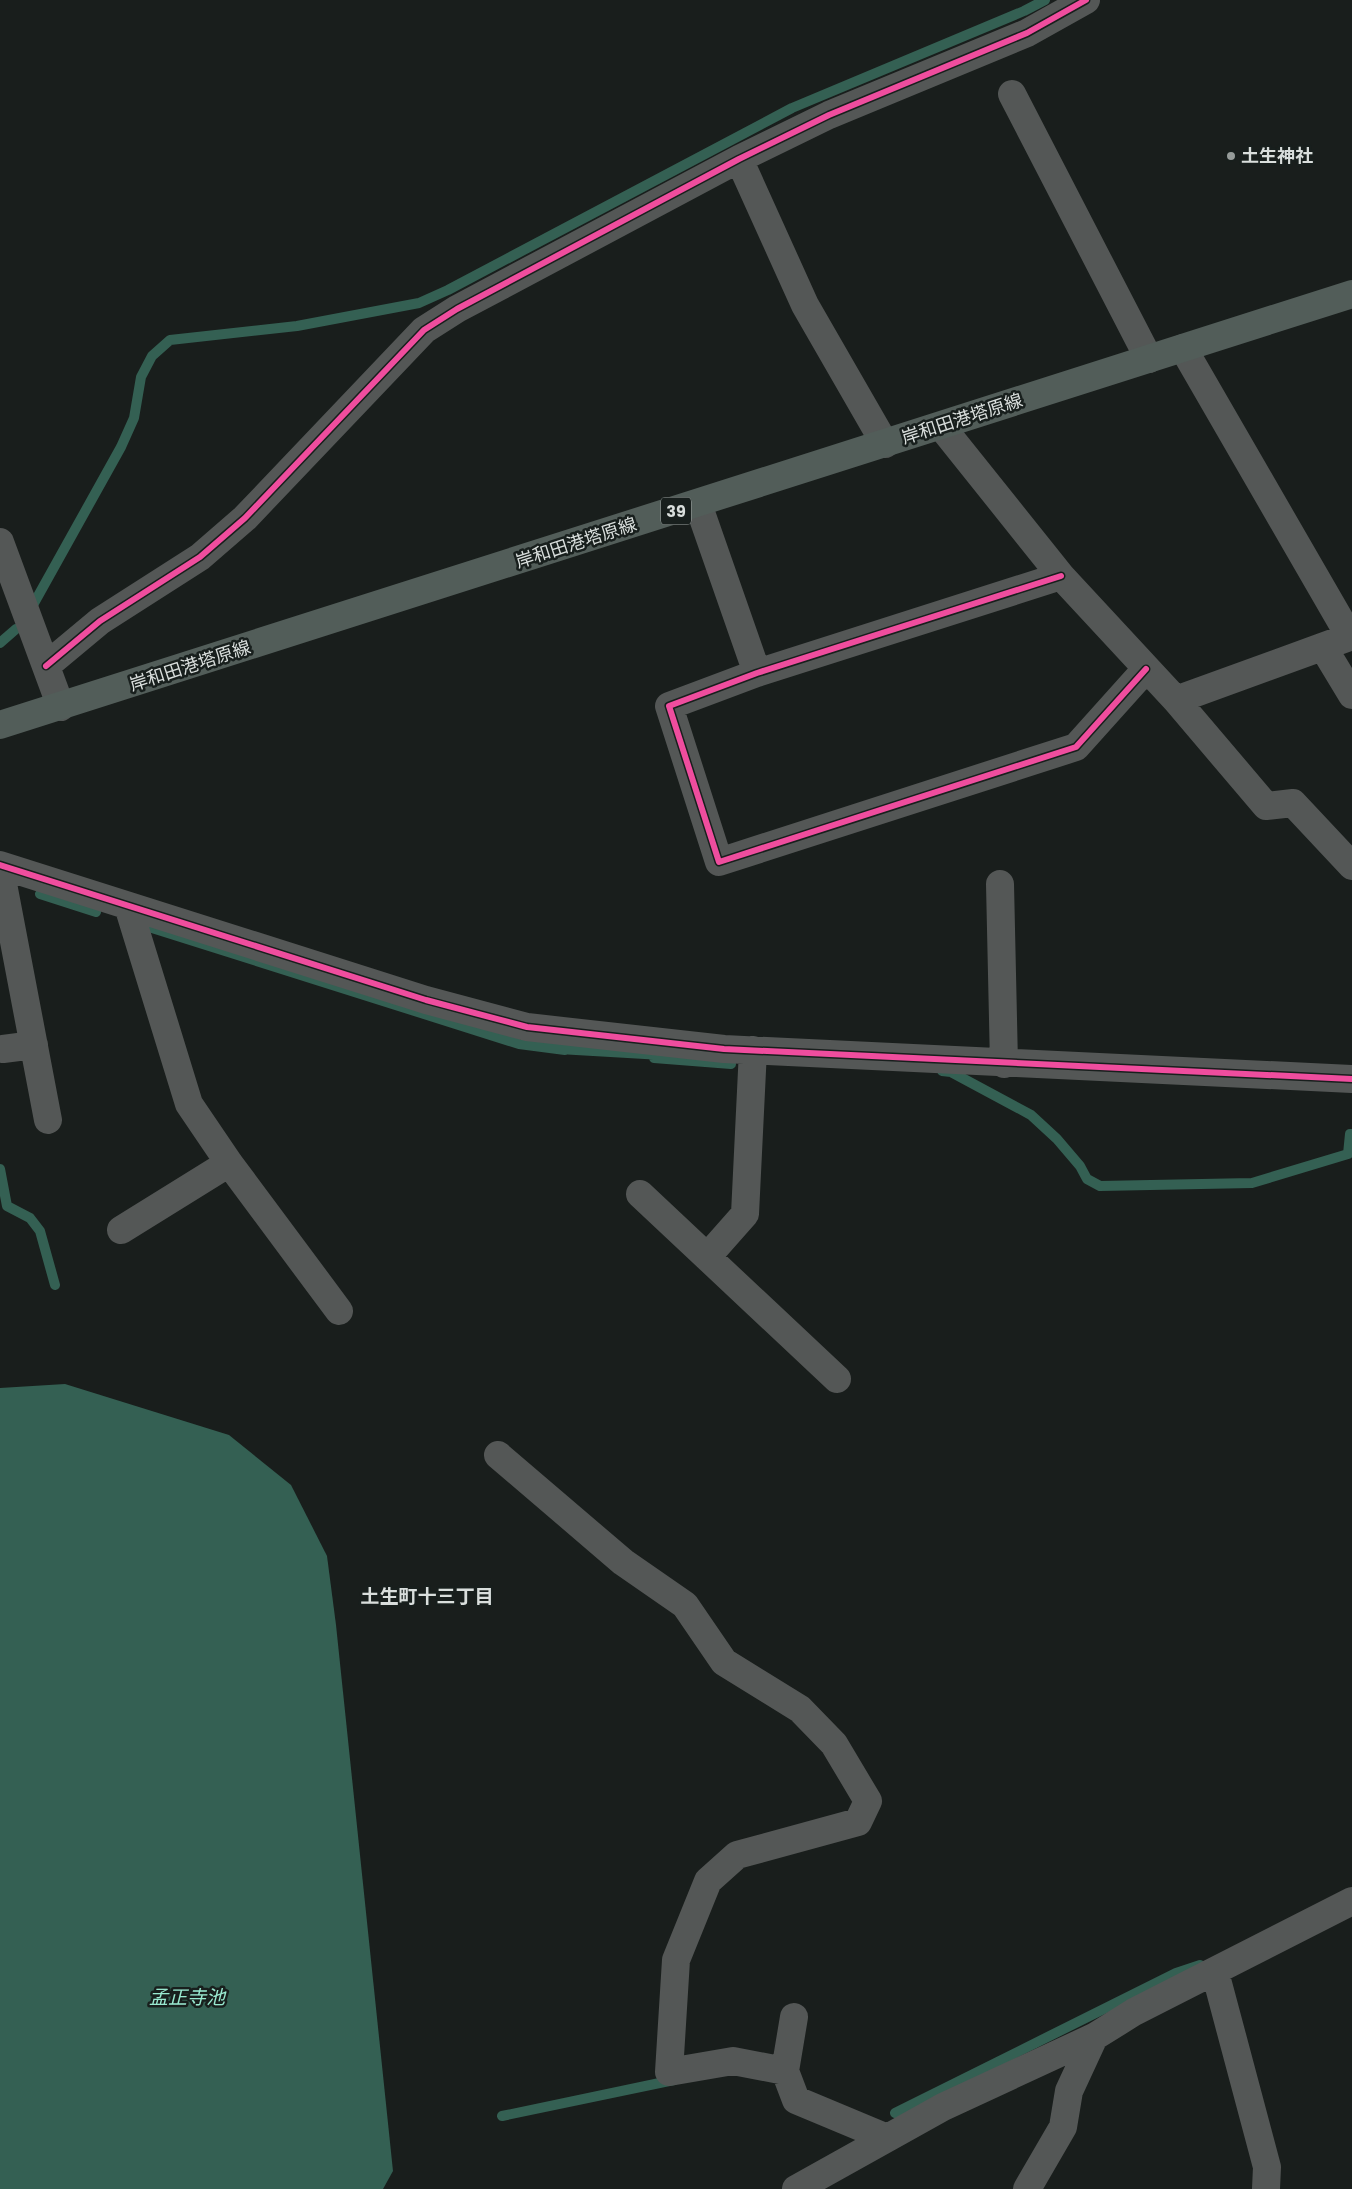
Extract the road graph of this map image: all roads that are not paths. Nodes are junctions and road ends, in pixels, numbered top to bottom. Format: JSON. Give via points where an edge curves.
{"nodes":[{"id":1,"x":1086,"y":0,"type":"edge"},
{"id":2,"x":1012,"y":94,"type":"dead end"},
{"id":3,"x":739,"y":159,"type":"junction"},
{"id":4,"x":1352,"y":294,"type":"edge"},
{"id":5,"x":1183,"y":348,"type":"junction"},
{"id":6,"x":1149,"y":360,"type":"junction"},
{"id":7,"x":941,"y":426,"type":"junction"},
{"id":8,"x":885,"y":444,"type":"junction"},
{"id":9,"x":698,"y":504,"type":"junction"},
{"id":10,"x":0,"y":542,"type":"edge"},
{"id":11,"x":1061,"y":576,"type":"junction"},
{"id":12,"x":1351,"y":636,"type":"edge"},
{"id":13,"x":1323,"y":647,"type":"junction"},
{"id":14,"x":46,"y":666,"type":"junction"},
{"id":15,"x":1146,"y":669,"type":"junction"},
{"id":16,"x":757,"y":673,"type":"junction"},
{"id":17,"x":1352,"y":695,"type":"edge"},
{"id":18,"x":1176,"y":700,"type":"junction"},
{"id":19,"x":62,"y":707,"type":"junction"},
{"id":20,"x":0,"y":725,"type":"edge"},
{"id":21,"x":0,"y":866,"type":"edge"},
{"id":22,"x":1352,"y":866,"type":"edge"},
{"id":23,"x":1000,"y":884,"type":"dead end"},
{"id":24,"x":128,"y":906,"type":"junction"},
{"id":25,"x":34,"y":1045,"type":"junction"},
{"id":26,"x":2,"y":1050,"type":"dead end"},
{"id":27,"x":753,"y":1050,"type":"junction"},
{"id":28,"x":1004,"y":1064,"type":"junction"},
{"id":29,"x":1352,"y":1079,"type":"edge"},
{"id":30,"x":48,"y":1120,"type":"dead end"},
{"id":31,"x":229,"y":1162,"type":"junction"},
{"id":32,"x":640,"y":1194,"type":"dead end"},
{"id":33,"x":121,"y":1230,"type":"dead end"},
{"id":34,"x":707,"y":1257,"type":"junction"},
{"id":35,"x":339,"y":1311,"type":"dead end"},
{"id":36,"x":837,"y":1378,"type":"dead end"},
{"id":37,"x":498,"y":1455,"type":"dead end"},
{"id":38,"x":1352,"y":1901,"type":"edge"},
{"id":39,"x":1216,"y":1972,"type":"junction"},
{"id":40,"x":794,"y":2016,"type":"dead end"},
{"id":41,"x":1094,"y":2037,"type":"junction"},
{"id":42,"x":785,"y":2071,"type":"junction"},
{"id":43,"x":887,"y":2138,"type":"junction"},
{"id":44,"x":805,"y":2187,"type":"edge"},
{"id":45,"x":1027,"y":2189,"type":"edge"},
{"id":46,"x":1266,"y":2189,"type":"edge"}],
"edges":[{"from":1,"to":3,"type":"street","via":[[1027,33],[829,115]]},
{"from":2,"to":6,"type":"street"},
{"from":3,"to":8,"type":"street","via":[[805,305]]},
{"from":3,"to":14,"type":"street","via":[[466,304],[424,330],[245,518],[200,557],[100,621]]},
{"from":4,"to":5,"type":"main road","name":"岸和田港塔原線","number":"39"},
{"from":5,"to":6,"type":"main road","name":"岸和田港塔原線","number":"39"},
{"from":5,"to":12,"type":"street"},
{"from":6,"to":7,"type":"main road","name":"岸和田港塔原線","number":"39"},
{"from":7,"to":8,"type":"main road","name":"岸和田港塔原線","number":"39"},
{"from":7,"to":11,"type":"street"},
{"from":8,"to":9,"type":"main road","name":"岸和田港塔原線","number":"39"},
{"from":9,"to":16,"type":"street"},
{"from":9,"to":19,"type":"main road","name":"岸和田港塔原線","number":"39"},
{"from":10,"to":14,"type":"street"},
{"from":11,"to":15,"type":"street"},
{"from":11,"to":16,"type":"street"},
{"from":12,"to":13,"type":"street"},
{"from":13,"to":17,"type":"street"},
{"from":13,"to":18,"type":"street"},
{"from":14,"to":19,"type":"street"},
{"from":15,"to":16,"type":"street","via":[[1076,747],[719,862],[669,706]]},
{"from":15,"to":18,"type":"street"},
{"from":18,"to":22,"type":"street","via":[[1266,806],[1293,803]]},
{"from":19,"to":20,"type":"main road","name":"岸和田港塔原線","number":"39"},
{"from":21,"to":24,"type":"street"},
{"from":21,"to":25,"type":"street"},
{"from":23,"to":28,"type":"street"},
{"from":24,"to":27,"type":"street","via":[[426,1000],[527,1027]]},
{"from":24,"to":31,"type":"street","via":[[189,1104]]},
{"from":25,"to":26,"type":"street"},
{"from":25,"to":30,"type":"street"},
{"from":27,"to":28,"type":"street"},
{"from":27,"to":34,"type":"street","via":[[745,1214]]},
{"from":28,"to":29,"type":"street"},
{"from":31,"to":33,"type":"street"},
{"from":31,"to":35,"type":"street"},
{"from":32,"to":34,"type":"street"},
{"from":34,"to":36,"type":"street"},
{"from":37,"to":42,"type":"street","via":[[623,1562],[685,1605],[724,1662],[800,1710],[834,1744],[868,1801],[858,1822],[737,1855],[708,1882],[676,1960],[669,2072],[733,2061]]},
{"from":38,"to":39,"type":"street"},
{"from":39,"to":41,"type":"street","via":[[1134,2012]]},
{"from":39,"to":46,"type":"street","via":[[1267,2167]]},
{"from":40,"to":42,"type":"street"},
{"from":41,"to":43,"type":"street","via":[[943,2107]]},
{"from":41,"to":45,"type":"street","via":[[1069,2091],[1063,2127]]},
{"from":42,"to":43,"type":"street","via":[[796,2100]]},
{"from":43,"to":44,"type":"street"}]}
